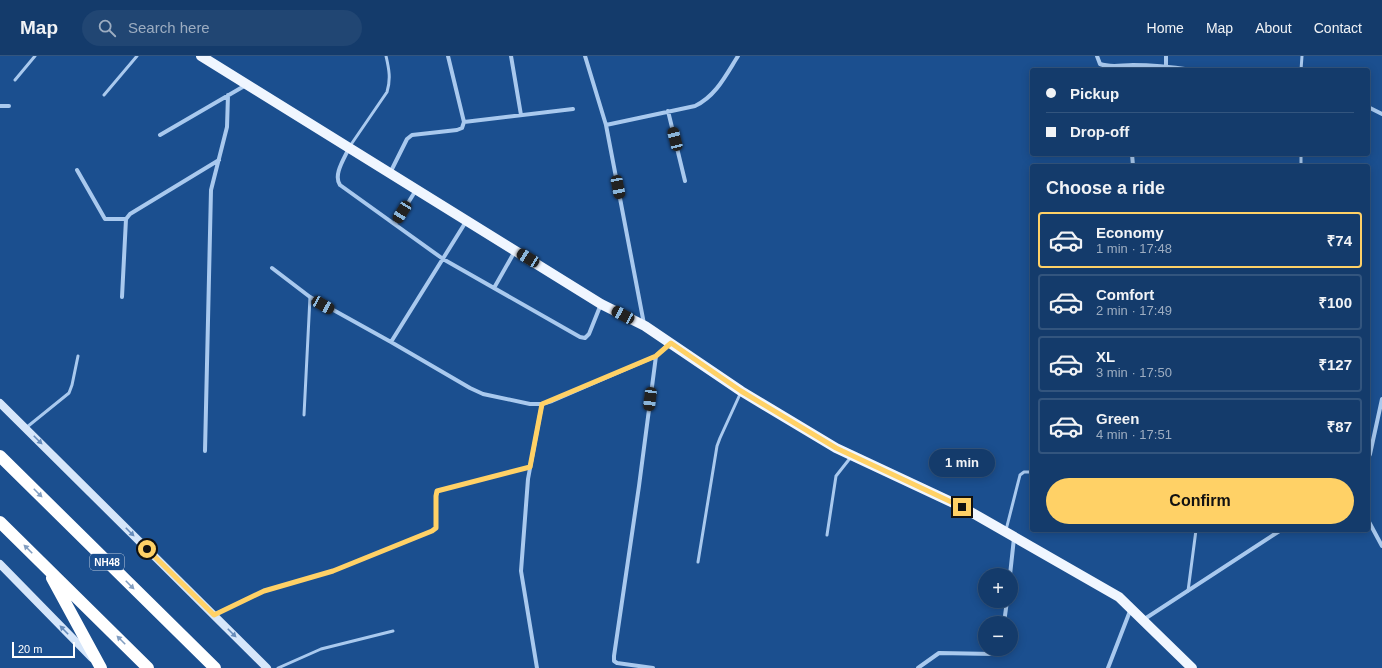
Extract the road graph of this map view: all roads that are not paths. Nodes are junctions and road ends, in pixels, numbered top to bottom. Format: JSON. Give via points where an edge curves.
{"nodes":[{"id":1,"x":35,"y":56,"type":"edge"},
{"id":2,"x":137,"y":56,"type":"edge"},
{"id":3,"x":201,"y":56,"type":"edge"},
{"id":4,"x":386,"y":56,"type":"edge"},
{"id":5,"x":448,"y":56,"type":"edge"},
{"id":6,"x":511,"y":56,"type":"edge"},
{"id":7,"x":585,"y":56,"type":"edge"},
{"id":8,"x":738,"y":56,"type":"edge"},
{"id":9,"x":1097,"y":56,"type":"edge"},
{"id":10,"x":1166,"y":56,"type":"edge"},
{"id":11,"x":1302,"y":56,"type":"edge"},
{"id":12,"x":1132,"y":65,"type":"joint"},
{"id":13,"x":1166,"y":66,"type":"junction"},
{"id":14,"x":1179,"y":68,"type":"edge"},
{"id":15,"x":1301,"y":68,"type":"edge"},
{"id":16,"x":15,"y":80,"type":"dead end"},
{"id":17,"x":247,"y":84,"type":"junction"},
{"id":18,"x":104,"y":95,"type":"dead end"},
{"id":19,"x":228,"y":95,"type":"junction"},
{"id":20,"x":0,"y":106,"type":"edge"},
{"id":21,"x":9,"y":106,"type":"dead end"},
{"id":22,"x":1370,"y":108,"type":"edge"},
{"id":23,"x":573,"y":109,"type":"dead end"},
{"id":24,"x":668,"y":111,"type":"junction"},
{"id":25,"x":1382,"y":114,"type":"edge"},
{"id":26,"x":521,"y":115,"type":"junction"},
{"id":27,"x":464,"y":122,"type":"junction"},
{"id":28,"x":606,"y":125,"type":"junction"},
{"id":29,"x":160,"y":135,"type":"dead end"},
{"id":30,"x":349,"y":148,"type":"junction"},
{"id":31,"x":219,"y":160,"type":"junction"},
{"id":32,"x":77,"y":170,"type":"dead end"},
{"id":33,"x":390,"y":173,"type":"junction"},
{"id":34,"x":685,"y":181,"type":"dead end"},
{"id":35,"x":416,"y":189,"type":"junction"},
{"id":36,"x":126,"y":219,"type":"junction"},
{"id":37,"x":467,"y":220,"type":"junction"},
{"id":38,"x":395,"y":224,"type":"junction"},
{"id":39,"x":515,"y":251,"type":"junction"},
{"id":40,"x":443,"y":259,"type":"junction"},
{"id":41,"x":272,"y":268,"type":"dead end"},
{"id":42,"x":494,"y":288,"type":"junction"},
{"id":43,"x":122,"y":297,"type":"dead end"},
{"id":44,"x":310,"y":297,"type":"junction"},
{"id":45,"x":601,"y":304,"type":"junction"},
{"id":46,"x":645,"y":326,"type":"junction"},
{"id":47,"x":391,"y":342,"type":"junction"},
{"id":48,"x":671,"y":343,"type":"junction"},
{"id":49,"x":78,"y":356,"type":"dead end"},
{"id":50,"x":656,"y":356,"type":"junction"},
{"id":51,"x":741,"y":391,"type":"junction"},
{"id":52,"x":1382,"y":399,"type":"edge"},
{"id":53,"x":0,"y":403,"type":"edge"},
{"id":54,"x":542,"y":404,"type":"junction"},
{"id":55,"x":304,"y":414,"type":"dead end"},
{"id":56,"x":26,"y":428,"type":"junction"},
{"id":57,"x":205,"y":451,"type":"dead end"},
{"id":58,"x":1370,"y":454,"type":"edge"},
{"id":59,"x":0,"y":456,"type":"edge"},
{"id":60,"x":851,"y":456,"type":"junction"},
{"id":61,"x":530,"y":467,"type":"junction"},
{"id":62,"x":1030,"y":472,"type":"edge"},
{"id":63,"x":0,"y":522,"type":"edge"},
{"id":64,"x":1370,"y":524,"type":"edge"},
{"id":65,"x":1005,"y":532,"type":"junction"},
{"id":66,"x":1196,"y":532,"type":"edge"},
{"id":67,"x":1278,"y":532,"type":"edge"},
{"id":68,"x":826,"y":535,"type":"dead end"},
{"id":69,"x":1015,"y":537,"type":"junction"},
{"id":70,"x":1382,"y":546,"type":"edge"},
{"id":71,"x":698,"y":562,"type":"dead end"},
{"id":72,"x":0,"y":564,"type":"edge"},
{"id":73,"x":46,"y":567,"type":"junction"},
{"id":74,"x":1011,"y":568,"type":"edge"},
{"id":75,"x":1188,"y":591,"type":"junction"},
{"id":76,"x":1131,"y":610,"type":"junction"},
{"id":77,"x":214,"y":615,"type":"junction"},
{"id":78,"x":1143,"y":621,"type":"junction"},
{"id":79,"x":393,"y":631,"type":"dead end"},
{"id":80,"x":978,"y":654,"type":"edge"},
{"id":81,"x":101,"y":668,"type":"edge"},
{"id":82,"x":148,"y":668,"type":"edge"},
{"id":83,"x":214,"y":668,"type":"edge"},
{"id":84,"x":267,"y":668,"type":"edge"},
{"id":85,"x":278,"y":668,"type":"edge"},
{"id":86,"x":538,"y":668,"type":"edge"},
{"id":87,"x":653,"y":668,"type":"edge"},
{"id":88,"x":918,"y":668,"type":"edge"},
{"id":89,"x":1108,"y":668,"type":"edge"},
{"id":90,"x":1192,"y":668,"type":"edge"}],
"edges":[{"from":1,"to":16,"type":"lane"},
{"from":2,"to":18,"type":"lane"},
{"from":3,"to":17,"type":"main road"},
{"from":4,"to":30,"type":"lane","via":[[390,77],[387,92]]},
{"from":5,"to":27,"type":"street"},
{"from":6,"to":26,"type":"street"},
{"from":7,"to":28,"type":"street"},
{"from":8,"to":24,"type":"street","via":[[714,93],[703,102]]},
{"from":9,"to":12,"type":"street","via":[[1100,64],[1106,66]]},
{"from":10,"to":13,"type":"street"},
{"from":11,"to":15,"type":"lane"},
{"from":12,"to":13,"type":"street"},
{"from":13,"to":14,"type":"street"},
{"from":17,"to":19,"type":"street"},
{"from":17,"to":30,"type":"main road"},
{"from":19,"to":29,"type":"street"},
{"from":19,"to":31,"type":"street","via":[[227,127]]},
{"from":20,"to":21,"type":"street"},
{"from":22,"to":25,"type":"street"},
{"from":23,"to":26,"type":"street"},
{"from":24,"to":28,"type":"street"},
{"from":24,"to":34,"type":"street"},
{"from":26,"to":27,"type":"street"},
{"from":27,"to":33,"type":"street","via":[[462,128],[457,130],[412,134]]},
{"from":28,"to":46,"type":"street"},
{"from":30,"to":33,"type":"main road"},
{"from":30,"to":38,"type":"street","via":[[337,175],[337,181]]},
{"from":31,"to":36,"type":"street","via":[[130,214]]},
{"from":31,"to":57,"type":"street","via":[[211,190]]},
{"from":32,"to":36,"type":"street","via":[[104,219]]},
{"from":33,"to":35,"type":"main road"},
{"from":35,"to":37,"type":"main road"},
{"from":35,"to":38,"type":"street"},
{"from":36,"to":43,"type":"street"},
{"from":37,"to":39,"type":"main road"},
{"from":37,"to":40,"type":"street"},
{"from":38,"to":40,"type":"street"},
{"from":39,"to":42,"type":"street"},
{"from":39,"to":45,"type":"main road"},
{"from":40,"to":42,"type":"street"},
{"from":40,"to":47,"type":"street"},
{"from":41,"to":44,"type":"street"},
{"from":42,"to":45,"type":"street","via":[[580,338],[585,338],[589,334]]},
{"from":44,"to":47,"type":"street"},
{"from":44,"to":55,"type":"lane"},
{"from":45,"to":46,"type":"main road"},
{"from":46,"to":48,"type":"main road"},
{"from":47,"to":54,"type":"street","via":[[483,394],[530,404]]},
{"from":48,"to":50,"type":"street"},
{"from":48,"to":51,"type":"main road"},
{"from":49,"to":56,"type":"lane","via":[[69,393]]},
{"from":50,"to":54,"type":"street"},
{"from":50,"to":87,"type":"street","via":[[614,656],[617,663]]},
{"from":51,"to":60,"type":"main road"},
{"from":51,"to":71,"type":"lane","via":[[717,446]]},
{"from":52,"to":58,"type":"street"},
{"from":53,"to":56,"type":"street"},
{"from":54,"to":61,"type":"street"},
{"from":56,"to":77,"type":"street","one_way":true},
{"from":59,"to":83,"type":"highway","number":"NH48","one_way":true},
{"from":60,"to":65,"type":"main road","via":[[962,507]]},
{"from":60,"to":68,"type":"lane","via":[[836,476]]},
{"from":61,"to":77,"type":"lane","via":[[437,491],[436,528],[432,531],[333,571],[264,591]]},
{"from":61,"to":86,"type":"street","via":[[521,571]]},
{"from":62,"to":65,"type":"lane","via":[[1020,475]]},
{"from":73,"to":63,"type":"highway","one_way":true},
{"from":64,"to":70,"type":"street"},
{"from":65,"to":69,"type":"main road"},
{"from":66,"to":75,"type":"lane"},
{"from":67,"to":75,"type":"street"},
{"from":69,"to":74,"type":"street"},
{"from":69,"to":76,"type":"main road","via":[[1119,597]]},
{"from":81,"to":72,"type":"street","one_way":true},
{"from":73,"to":81,"type":"highway"},
{"from":82,"to":73,"type":"highway","one_way":true},
{"from":75,"to":78,"type":"street"},
{"from":76,"to":78,"type":"main road"},
{"from":76,"to":89,"type":"street"},
{"from":77,"to":84,"type":"street","one_way":true},
{"from":78,"to":90,"type":"main road"},
{"from":79,"to":85,"type":"lane","via":[[321,649]]},
{"from":80,"to":88,"type":"street","via":[[939,653]]}]}
